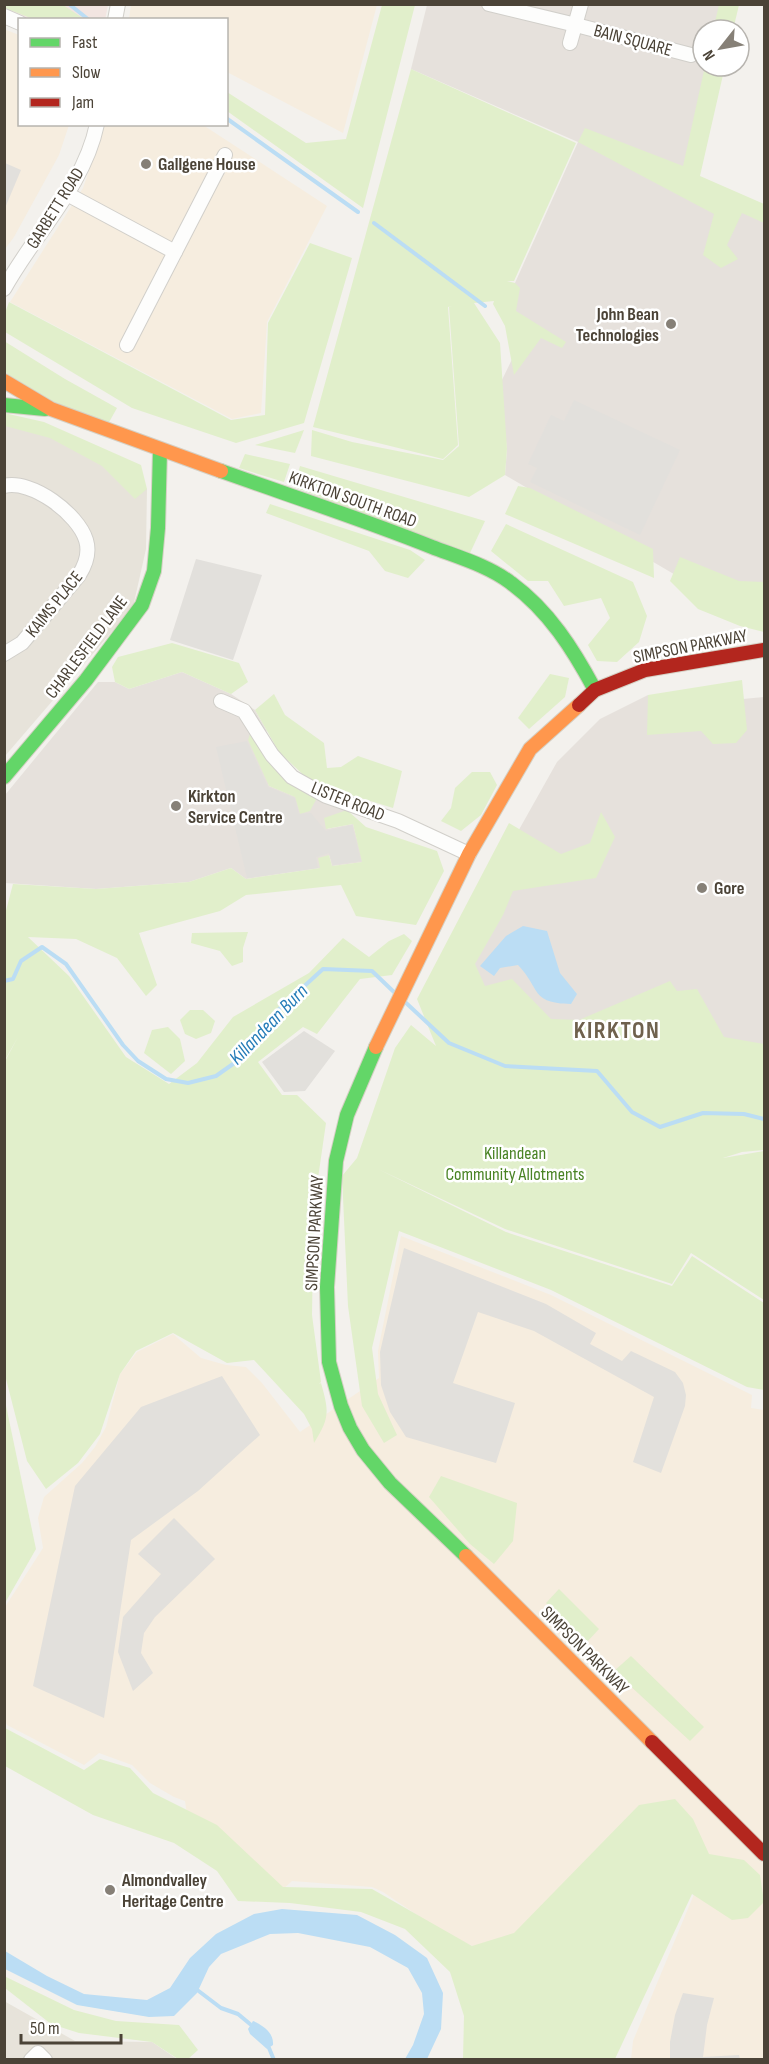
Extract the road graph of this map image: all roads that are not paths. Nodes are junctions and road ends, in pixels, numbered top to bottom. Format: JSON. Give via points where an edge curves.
{"nodes":[{"id":1,"x":489,"y":4,"type":"edge"},
{"id":2,"x":581,"y":4,"type":"edge"},
{"id":3,"x":576,"y":24,"type":"junction"},
{"id":4,"x":570,"y":43,"type":"dead end"},
{"id":5,"x":691,"y":55,"type":"dead end"},
{"id":6,"x":97,"y":126,"type":"edge"},
{"id":7,"x":225,"y":155,"type":"dead end"},
{"id":8,"x":67,"y":194,"type":"junction"},
{"id":9,"x":175,"y":252,"type":"junction"},
{"id":10,"x":4,"y":289,"type":"edge"},
{"id":11,"x":127,"y":345,"type":"dead end"},
{"id":12,"x":4,"y":381,"type":"edge"},
{"id":13,"x":4,"y":405,"type":"edge"},
{"id":14,"x":51,"y":409,"type":"junction"},
{"id":15,"x":160,"y":450,"type":"junction"},
{"id":16,"x":4,"y":486,"type":"edge"},
{"id":17,"x":765,"y":650,"type":"edge"},
{"id":18,"x":4,"y":654,"type":"edge"},
{"id":19,"x":596,"y":690,"type":"junction"},
{"id":20,"x":221,"y":701,"type":"dead end"},
{"id":21,"x":4,"y":777,"type":"edge"},
{"id":22,"x":469,"y":854,"type":"junction"},
{"id":23,"x":765,"y":1854,"type":"edge"},
{"id":24,"x":31,"y":2060,"type":"edge"},
{"id":25,"x":45,"y":2060,"type":"edge"}],
"edges":[{"from":1,"to":3,"type":"street","name":"BAIN SQUARE"},
{"from":2,"to":3,"type":"street","name":"BAIN SQUARE"},
{"from":3,"to":4,"type":"street","name":"BAIN SQUARE"},
{"from":3,"to":5,"type":"street","name":"BAIN SQUARE"},
{"from":6,"to":8,"type":"street","name":"GARBETT ROAD"},
{"from":7,"to":9,"type":"street"},
{"from":8,"to":9,"type":"street"},
{"from":8,"to":10,"type":"street","name":"GARBETT ROAD"},
{"from":9,"to":11,"type":"street"},
{"from":12,"to":14,"type":"main road","name":"KIRKTON SOUTH ROAD"},
{"from":13,"to":14,"type":"main road","name":"KIRKTON SOUTH ROAD"},
{"from":14,"to":15,"type":"main road","name":"KIRKTON SOUTH ROAD"},
{"from":15,"to":19,"type":"main road","name":"KIRKTON SOUTH ROAD","via":[[384,528],[508,581],[558,629]]},
{"from":15,"to":21,"type":"main road","name":"CHARLESFIELD LANE","via":[[159,528],[154,571],[142,605],[86,680]]},
{"from":16,"to":18,"type":"street","name":"KAIMS PLACE","via":[[31,489],[68,514],[82,531],[88,552],[79,576],[22,643]]},
{"from":17,"to":19,"type":"main road","name":"SIMPSON PARKWAY","via":[[645,670]]},
{"from":19,"to":22,"type":"main road","name":"SIMPSON PARKWAY","via":[[530,749]]},
{"from":20,"to":22,"type":"street","name":"LISTER ROAD","via":[[244,711],[272,755],[292,777],[326,796],[398,821]]},
{"from":22,"to":23,"type":"main road","name":"SIMPSON PARKWAY","via":[[365,1070],[347,1115],[336,1161],[327,1287],[330,1362],[341,1406],[363,1450],[390,1483]]},
{"from":24,"to":25,"type":"street","via":[[38,2053]]}]}
